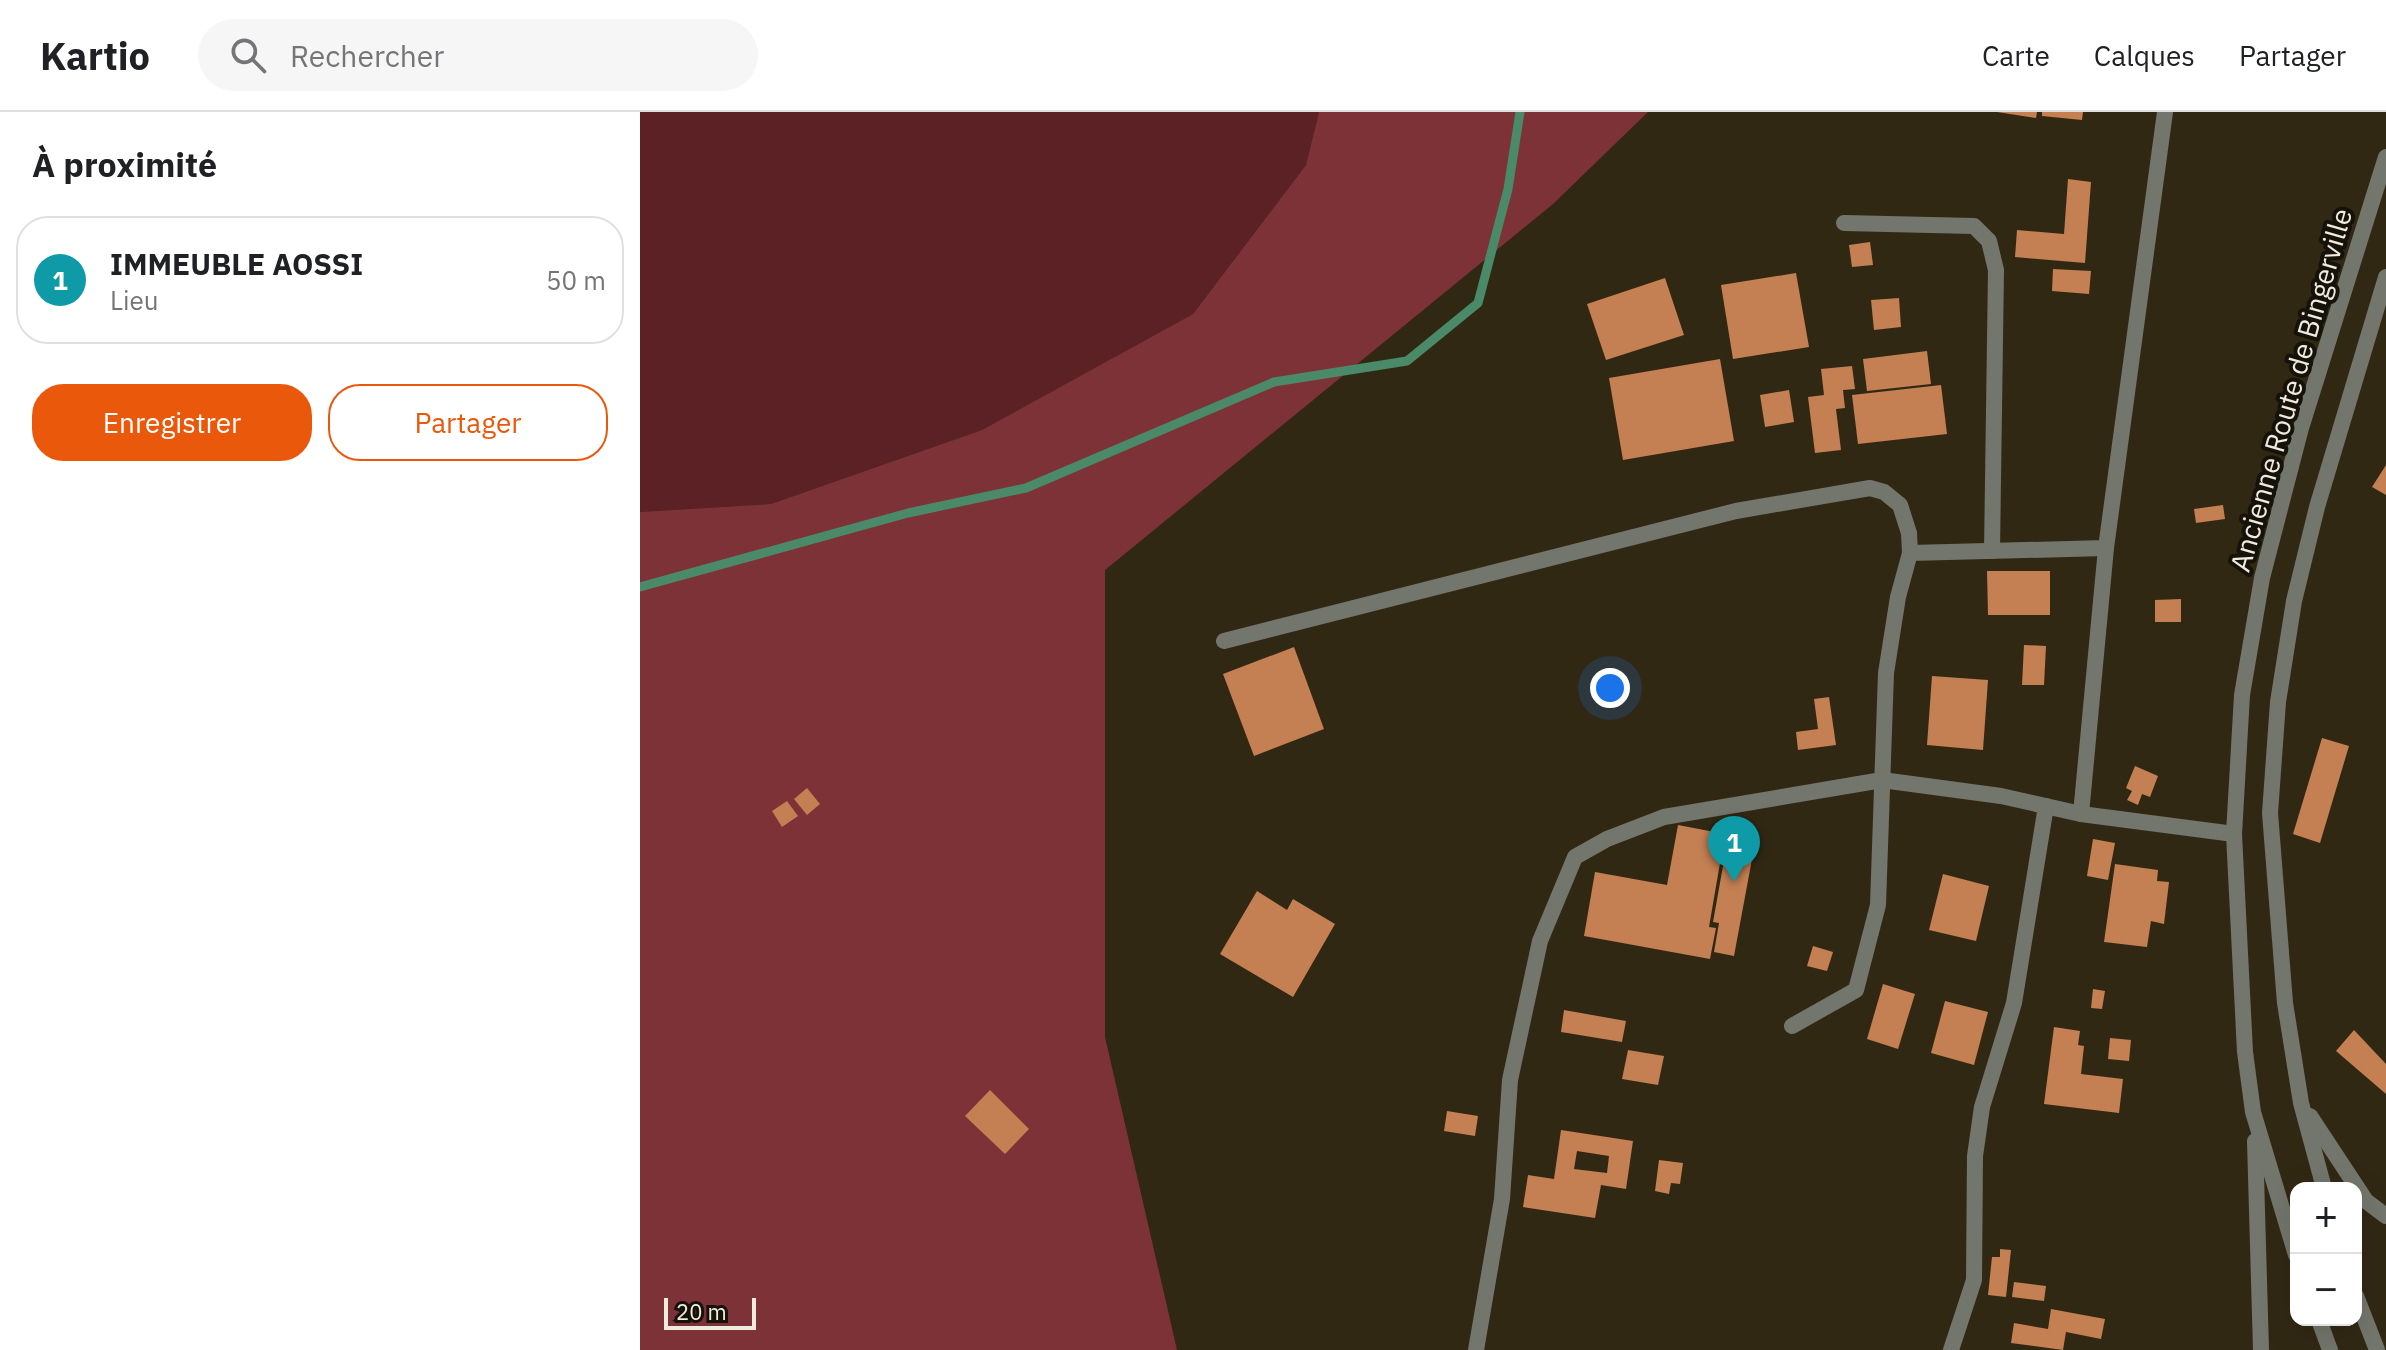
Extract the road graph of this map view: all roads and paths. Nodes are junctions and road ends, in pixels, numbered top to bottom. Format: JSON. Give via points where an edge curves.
{"nodes":[{"id":1,"x":2165,"y":112,"type":"edge"},
{"id":2,"x":2386,"y":157,"type":"edge"},
{"id":3,"x":1844,"y":223,"type":"dead end"},
{"id":4,"x":2386,"y":277,"type":"edge"},
{"id":5,"x":2106,"y":548,"type":"junction"},
{"id":6,"x":1992,"y":551,"type":"junction"},
{"id":7,"x":1910,"y":553,"type":"junction"},
{"id":8,"x":1224,"y":641,"type":"dead end"},
{"id":9,"x":1882,"y":780,"type":"junction"},
{"id":10,"x":2046,"y":806,"type":"junction"},
{"id":11,"x":2081,"y":814,"type":"junction"},
{"id":12,"x":2234,"y":834,"type":"junction"},
{"id":13,"x":1792,"y":1026,"type":"dead end"},
{"id":14,"x":2301,"y":1103,"type":"junction"},
{"id":15,"x":2253,"y":1112,"type":"junction"},
{"id":16,"x":2322,"y":1182,"type":"edge"},
{"id":17,"x":2386,"y":1216,"type":"edge"},
{"id":18,"x":2296,"y":1254,"type":"edge"},
{"id":19,"x":2362,"y":1311,"type":"edge"},
{"id":20,"x":2321,"y":1326,"type":"edge"},
{"id":21,"x":1476,"y":1350,"type":"edge"},
{"id":22,"x":1951,"y":1350,"type":"edge"},
{"id":23,"x":2261,"y":1350,"type":"edge"},
{"id":24,"x":2330,"y":1350,"type":"edge"},
{"id":25,"x":2377,"y":1350,"type":"edge"}],
"edges":[{"from":1,"to":5,"type":"street"},
{"from":2,"to":12,"type":"street","name":"Ancienne Route de Bingerville","via":[[2301,428],[2262,578],[2242,695]]},
{"from":3,"to":6,"type":"street","via":[[1974,226],[1989,241],[1996,270]]},
{"from":4,"to":14,"type":"street","name":"Ancienne Route de Bingerville","via":[[2317,507],[2294,601],[2278,702],[2270,813],[2285,1003]]},
{"from":5,"to":6,"type":"street"},
{"from":5,"to":11,"type":"street"},
{"from":6,"to":7,"type":"street"},
{"from":7,"to":8,"type":"street","via":[[1900,505],[1870,488],[1736,511]]},
{"from":7,"to":9,"type":"street","via":[[1886,673]]},
{"from":9,"to":10,"type":"street"},
{"from":9,"to":13,"type":"street","via":[[1878,905],[1856,990]]},
{"from":9,"to":21,"type":"street","via":[[1664,817],[1575,857],[1540,941],[1510,1080],[1502,1199]]},
{"from":10,"to":11,"type":"street"},
{"from":10,"to":22,"type":"street","via":[[2014,1003],[1982,1107],[1975,1156],[1974,1280]]},
{"from":11,"to":12,"type":"street"},
{"from":12,"to":15,"type":"street","name":"Ancienne Route de Bingerville"},
{"from":14,"to":16,"type":"street","name":"Ancienne Route de Bingerville"},
{"from":14,"to":17,"type":"street","via":[[2366,1201]]},
{"from":15,"to":18,"type":"street","name":"Ancienne Route de Bingerville"},
{"from":15,"to":23,"type":"street"},
{"from":19,"to":25,"type":"street"},
{"from":20,"to":24,"type":"street"}]}
